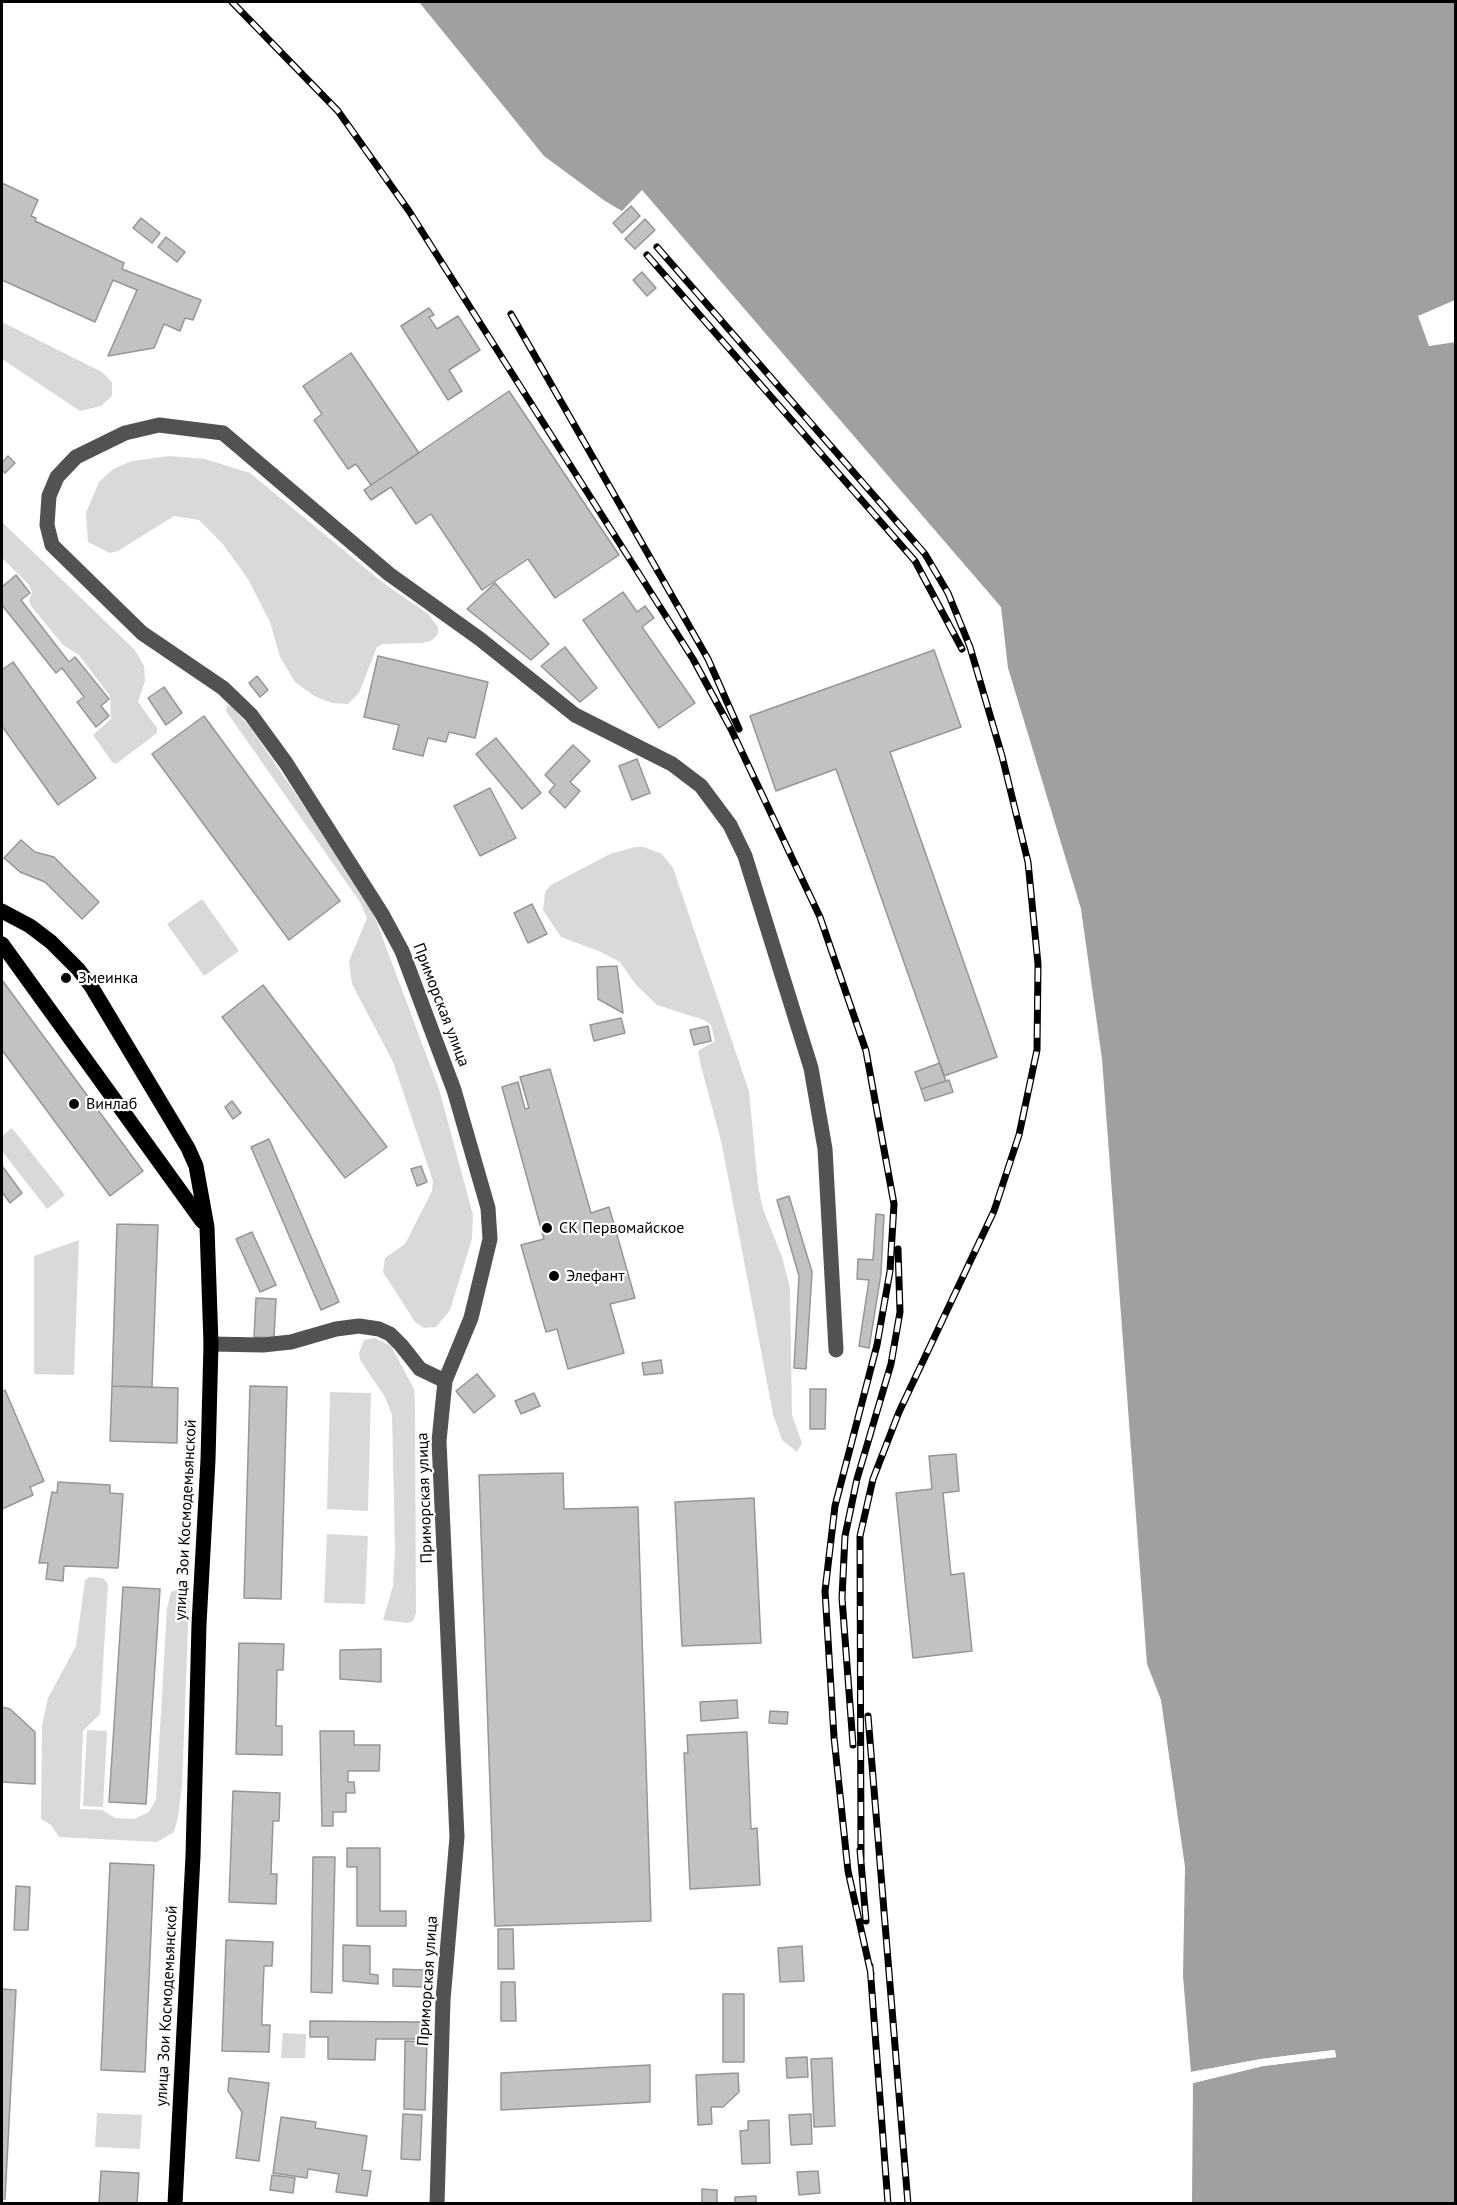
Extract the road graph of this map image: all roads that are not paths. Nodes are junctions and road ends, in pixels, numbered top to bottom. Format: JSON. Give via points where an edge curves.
{"nodes":[{"id":1,"x":2,"y":911,"type":"edge"},
{"id":2,"x":2,"y":944,"type":"edge"},
{"id":3,"x":207,"y":1227,"type":"junction"},
{"id":4,"x":211,"y":1344,"type":"junction"},
{"id":5,"x":836,"y":1350,"type":"dead end"},
{"id":6,"x":445,"y":1381,"type":"junction"},
{"id":7,"x":175,"y":2204,"type":"edge"},
{"id":8,"x":437,"y":2204,"type":"edge"}],
"edges":[{"from":1,"to":3,"type":"main road","name":"улица Зои Космодемьянской","via":[[51,942],[91,986],[188,1148],[196,1166]]},
{"from":2,"to":3,"type":"main road"},
{"from":3,"to":4,"type":"main road","name":"улица Зои Космодемьянской"},
{"from":4,"to":6,"type":"street","via":[[263,1346],[336,1329],[379,1329],[390,1334],[420,1370]]},
{"from":4,"to":7,"type":"main road","name":"улица Зои Космодемьянской","via":[[198,1624],[193,1856]]},
{"from":5,"to":6,"type":"street","name":"Приморская улица","via":[[825,1149],[811,1068],[746,856],[730,825],[701,786],[672,764],[575,715],[480,639],[389,574],[223,433],[159,425],[125,433],[76,457],[57,477],[49,496],[47,525],[52,545],[142,633],[223,688],[251,715],[382,914],[406,961],[454,1090],[488,1208],[490,1239],[471,1318]]},
{"from":6,"to":8,"type":"street","name":"Приморская улица","via":[[439,1441],[456,1837],[443,2000]]}]}
